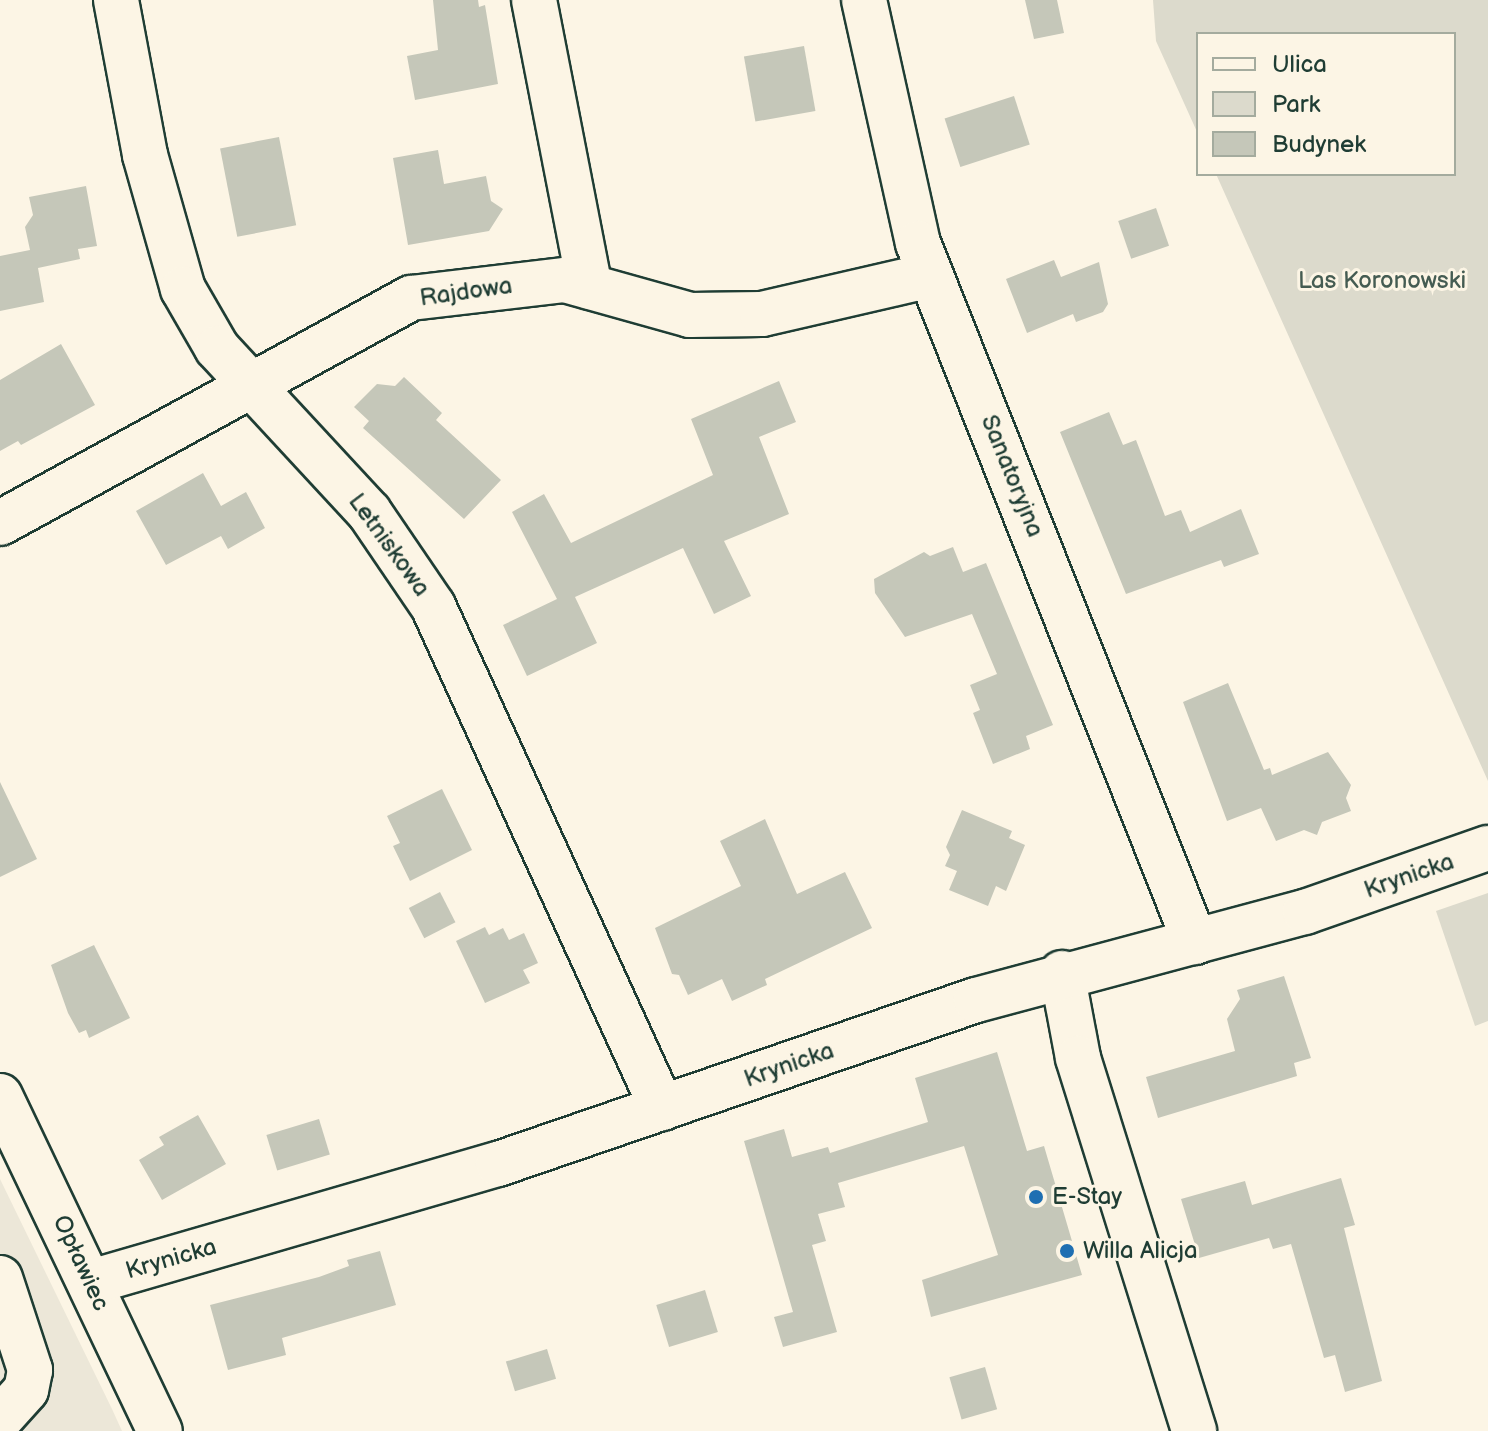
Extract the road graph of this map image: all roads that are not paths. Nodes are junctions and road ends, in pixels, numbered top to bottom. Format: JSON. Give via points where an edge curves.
{"nodes":[{"id":1,"x":116,"y":0,"type":"edge"},
{"id":2,"x":534,"y":0,"type":"edge"},
{"id":3,"x":864,"y":0,"type":"edge"},
{"id":4,"x":931,"y":275,"type":"junction"},
{"id":5,"x":590,"y":287,"type":"junction"},
{"id":6,"x":251,"y":384,"type":"junction"},
{"id":7,"x":0,"y":523,"type":"edge"},
{"id":8,"x":1488,"y":848,"type":"edge"},
{"id":9,"x":1195,"y":942,"type":"junction"},
{"id":10,"x":1062,"y":973,"type":"junction"},
{"id":11,"x":0,"y":1096,"type":"edge"},
{"id":12,"x":662,"y":1108,"type":"junction"},
{"id":13,"x":0,"y":1278,"type":"edge"},
{"id":14,"x":91,"y":1282,"type":"junction"},
{"id":15,"x":0,"y":1419,"type":"edge"},
{"id":16,"x":160,"y":1431,"type":"edge"},
{"id":17,"x":1194,"y":1431,"type":"edge"}],
"edges":[{"from":1,"to":6,"type":"street","name":"Letniskowa","via":[[145,155],[183,289],[217,348]]},
{"from":2,"to":5,"type":"street"},
{"from":3,"to":4,"type":"street","name":"Sanatoryjna","via":[[918,243]]},
{"from":4,"to":5,"type":"street","name":"Rajdowa","via":[[762,314],[690,315]]},
{"from":4,"to":9,"type":"street","name":"Sanatoryjna"},
{"from":5,"to":6,"type":"street","name":"Rajdowa","via":[[565,280],[411,298]]},
{"from":6,"to":7,"type":"street","name":"Rajdowa"},
{"from":6,"to":12,"type":"street","name":"Letniskowa","via":[[369,512],[433,606]]},
{"from":8,"to":9,"type":"street","name":"Krynicka","via":[[1305,912]]},
{"from":9,"to":10,"type":"street","name":"Krynicka"},
{"from":10,"to":12,"type":"street","name":"Krynicka"},
{"from":10,"to":17,"type":"street","via":[[1078,1058]]},
{"from":11,"to":14,"type":"street","name":"Opławiec"},
{"from":12,"to":14,"type":"street","name":"Krynicka","via":[[498,1164]]},
{"from":13,"to":15,"type":"street","via":[[30,1370],[26,1390]]},
{"from":14,"to":16,"type":"street","name":"Opławiec"}]}
